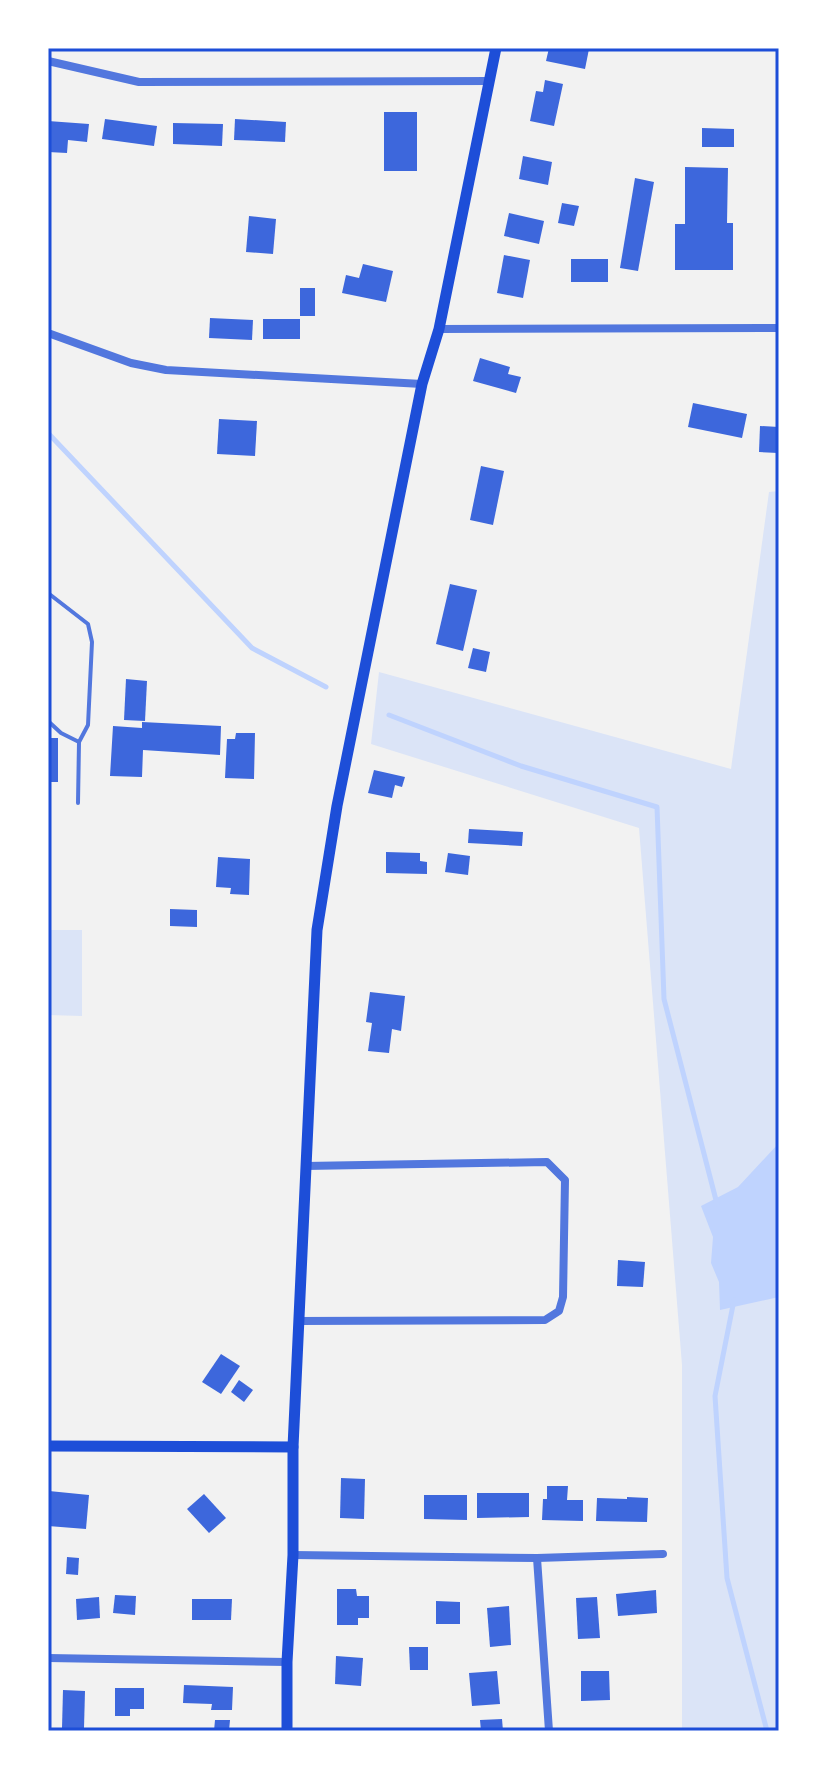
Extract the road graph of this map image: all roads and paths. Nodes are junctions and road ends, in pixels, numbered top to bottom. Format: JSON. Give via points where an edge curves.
{"nodes":[{"id":1,"x":496,"y":48,"type":"edge"},
{"id":2,"x":48,"y":61,"type":"edge"},
{"id":3,"x":490,"y":81,"type":"junction"},
{"id":4,"x":779,"y":328,"type":"edge"},
{"id":5,"x":439,"y":329,"type":"junction"},
{"id":6,"x":48,"y":333,"type":"edge"},
{"id":7,"x":422,"y":384,"type":"junction"},
{"id":8,"x":48,"y":593,"type":"edge"},
{"id":9,"x":48,"y":721,"type":"edge"},
{"id":10,"x":79,"y":742,"type":"junction"},
{"id":11,"x":78,"y":803,"type":"dead end"},
{"id":12,"x":305,"y":1166,"type":"junction"},
{"id":13,"x":298,"y":1321,"type":"junction"},
{"id":14,"x":48,"y":1446,"type":"edge"},
{"id":15,"x":293,"y":1447,"type":"junction"},
{"id":16,"x":663,"y":1554,"type":"dead end"},
{"id":17,"x":293,"y":1555,"type":"junction"},
{"id":18,"x":537,"y":1558,"type":"junction"},
{"id":19,"x":48,"y":1658,"type":"edge"},
{"id":20,"x":287,"y":1662,"type":"junction"},
{"id":21,"x":287,"y":1731,"type":"edge"},
{"id":22,"x":549,"y":1731,"type":"edge"}],
"edges":[{"from":1,"to":3,"type":"main road"},
{"from":2,"to":3,"type":"street","via":[[139,82]]},
{"from":3,"to":5,"type":"main road"},
{"from":4,"to":5,"type":"street"},
{"from":5,"to":7,"type":"main road"},
{"from":6,"to":7,"type":"street","via":[[166,370]]},
{"from":7,"to":12,"type":"main road","via":[[317,930]]},
{"from":8,"to":10,"type":"lane","via":[[88,624],[92,642],[88,725]]},
{"from":9,"to":10,"type":"lane"},
{"from":10,"to":11,"type":"lane"},
{"from":12,"to":13,"type":"main road"},
{"from":12,"to":13,"type":"street","via":[[547,1162],[565,1180],[563,1297],[559,1311],[545,1320]]},
{"from":13,"to":15,"type":"main road"},
{"from":14,"to":15,"type":"main road"},
{"from":15,"to":17,"type":"main road"},
{"from":16,"to":18,"type":"street"},
{"from":17,"to":18,"type":"street"},
{"from":17,"to":20,"type":"main road"},
{"from":18,"to":22,"type":"street"},
{"from":19,"to":20,"type":"street"},
{"from":20,"to":21,"type":"main road"}]}
